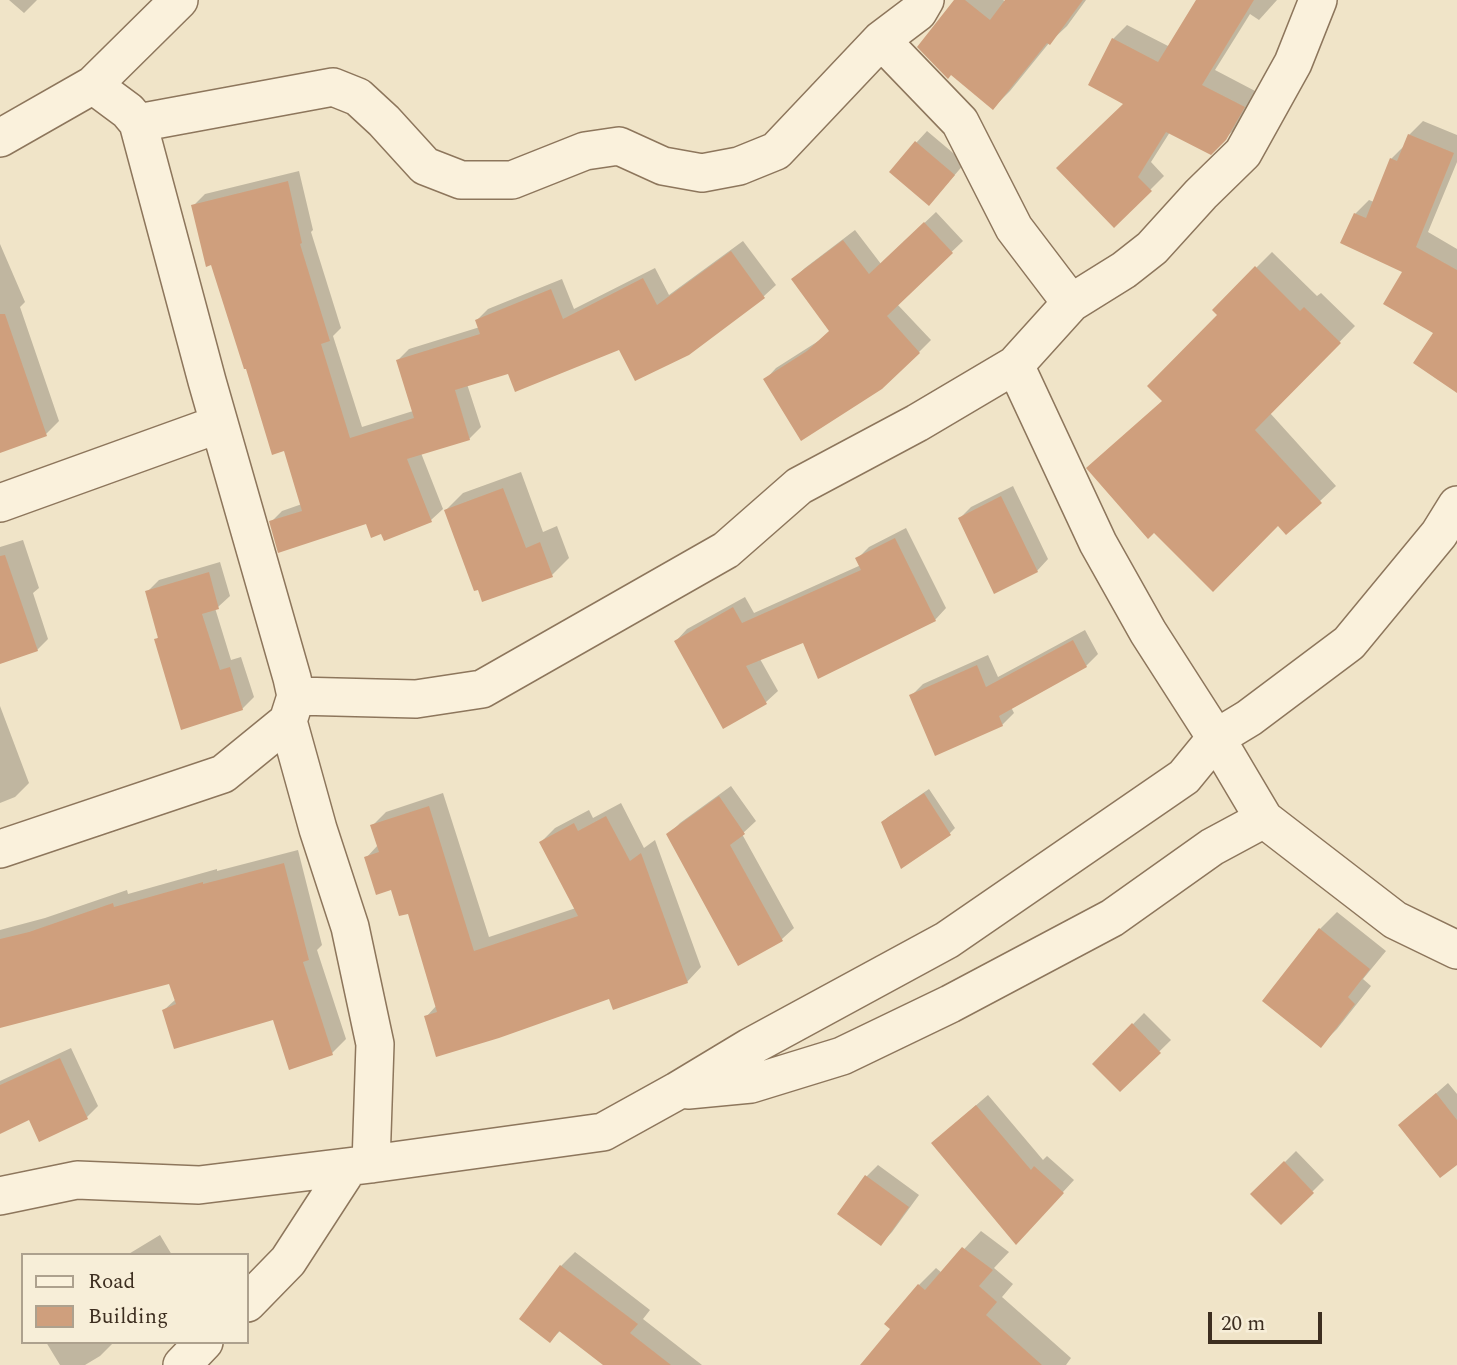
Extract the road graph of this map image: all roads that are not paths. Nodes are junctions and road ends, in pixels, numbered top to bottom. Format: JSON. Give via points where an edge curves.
{"nodes":[{"id":1,"x":179,"y":0,"type":"edge"},
{"id":2,"x":925,"y":0,"type":"edge"},
{"id":3,"x":1318,"y":0,"type":"edge"},
{"id":4,"x":881,"y":40,"type":"junction"},
{"id":5,"x":93,"y":85,"type":"junction"},
{"id":6,"x":138,"y":123,"type":"junction"},
{"id":7,"x":0,"y":138,"type":"edge"},
{"id":8,"x":1071,"y":303,"type":"junction"},
{"id":9,"x":1015,"y":365,"type":"junction"},
{"id":10,"x":219,"y":424,"type":"junction"},
{"id":11,"x":0,"y":503,"type":"edge"},
{"id":12,"x":1457,"y":505,"type":"edge"},
{"id":13,"x":292,"y":709,"type":"junction"},
{"id":14,"x":1216,"y":738,"type":"junction"},
{"id":15,"x":1264,"y":820,"type":"junction"},
{"id":16,"x":0,"y":849,"type":"edge"},
{"id":17,"x":1457,"y":950,"type":"edge"},
{"id":18,"x":677,"y":1091,"type":"junction"},
{"id":19,"x":360,"y":1166,"type":"junction"},
{"id":20,"x":0,"y":1196,"type":"edge"},
{"id":21,"x":248,"y":1302,"type":"edge"},
{"id":22,"x":202,"y":1344,"type":"edge"},
{"id":23,"x":182,"y":1365,"type":"edge"}],
"edges":[{"from":1,"to":5,"type":"street"},
{"from":2,"to":4,"type":"street","via":[[918,12]]},
{"from":3,"to":8,"type":"street","via":[[1293,63],[1243,153],[1152,248]]},
{"from":4,"to":6,"type":"street","via":[[776,151],[738,166],[702,173],[663,166],[619,146],[585,150],[512,180],[461,180],[425,166],[358,97],[333,87]]},
{"from":4,"to":8,"type":"street","via":[[960,122],[1014,228]]},
{"from":5,"to":6,"type":"street"},
{"from":5,"to":7,"type":"street"},
{"from":6,"to":10,"type":"street"},
{"from":8,"to":9,"type":"street"},
{"from":9,"to":13,"type":"street","via":[[799,486],[726,551],[482,689]]},
{"from":9,"to":14,"type":"street","via":[[1098,543],[1147,632]]},
{"from":10,"to":11,"type":"street"},
{"from":10,"to":13,"type":"street"},
{"from":12,"to":14,"type":"street","via":[[1439,534],[1349,643]]},
{"from":13,"to":16,"type":"street","via":[[223,774]]},
{"from":13,"to":19,"type":"street","via":[[318,829],[350,927],[375,1044]]},
{"from":14,"to":15,"type":"street"},
{"from":14,"to":18,"type":"street","via":[[1184,777],[947,940]]},
{"from":15,"to":17,"type":"street","via":[[1395,920]]},
{"from":15,"to":18,"type":"street","via":[[1212,848],[1112,918],[842,1056],[751,1084]]},
{"from":18,"to":19,"type":"street","via":[[603,1132]]},
{"from":19,"to":20,"type":"street","via":[[199,1185],[77,1180]]},
{"from":19,"to":21,"type":"street","via":[[288,1261]]},
{"from":22,"to":23,"type":"street"}]}
